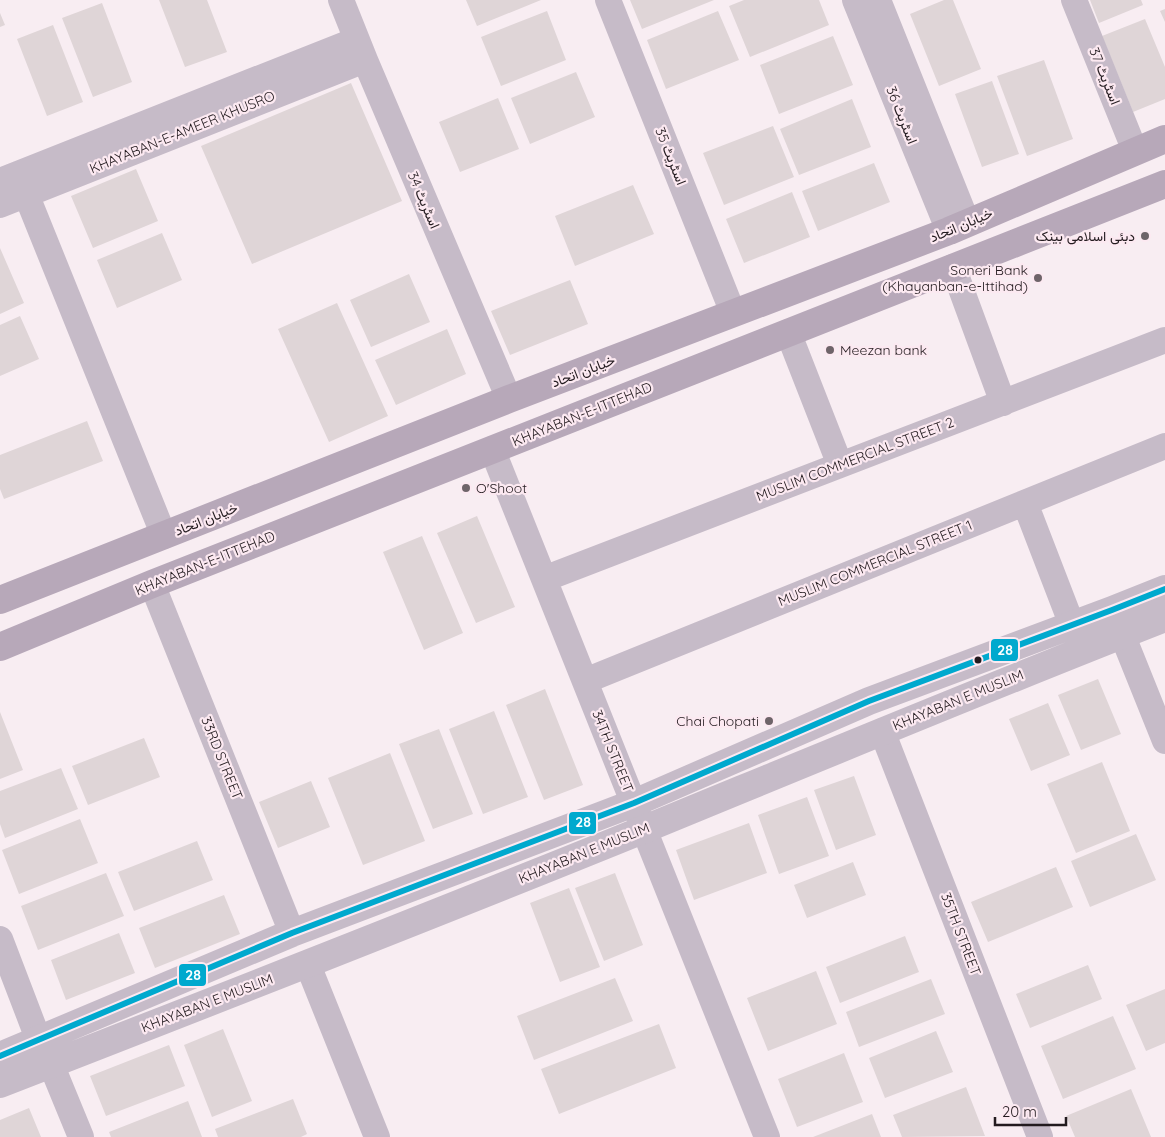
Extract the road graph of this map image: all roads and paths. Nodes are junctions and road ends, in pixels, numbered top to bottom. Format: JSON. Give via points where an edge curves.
{"nodes":[{"id":1,"x":341,"y":0,"type":"edge"},
{"id":2,"x":608,"y":0,"type":"edge"},
{"id":3,"x":855,"y":0,"type":"edge"},
{"id":4,"x":878,"y":0,"type":"edge"},
{"id":5,"x":1074,"y":0,"type":"edge"},
{"id":6,"x":360,"y":50,"type":"junction"},
{"id":7,"x":1165,"y":139,"type":"edge"},
{"id":8,"x":1134,"y":151,"type":"junction"},
{"id":9,"x":15,"y":183,"type":"edge"},
{"id":10,"x":1165,"y":184,"type":"edge"},
{"id":11,"x":0,"y":205,"type":"edge"},
{"id":12,"x":958,"y":226,"type":"junction"},
{"id":13,"x":953,"y":267,"type":"junction"},
{"id":14,"x":733,"y":313,"type":"junction"},
{"id":15,"x":788,"y":332,"type":"junction"},
{"id":16,"x":1165,"y":340,"type":"edge"},
{"id":17,"x":509,"y":399,"type":"junction"},
{"id":18,"x":1003,"y":403,"type":"junction"},
{"id":19,"x":1165,"y":446,"type":"edge"},
{"id":20,"x":492,"y":449,"type":"junction"},
{"id":21,"x":840,"y":465,"type":"junction"},
{"id":22,"x":1025,"y":503,"type":"junction"},
{"id":23,"x":164,"y":536,"type":"junction"},
{"id":24,"x":544,"y":579,"type":"junction"},
{"id":25,"x":152,"y":584,"type":"junction"},
{"id":26,"x":1165,"y":589,"type":"edge"},
{"id":27,"x":0,"y":600,"type":"edge"},
{"id":28,"x":1165,"y":618,"type":"edge"},
{"id":29,"x":1072,"y":625,"type":"junction"},
{"id":30,"x":1122,"y":634,"type":"junction"},
{"id":31,"x":0,"y":647,"type":"edge"},
{"id":32,"x":966,"y":665,"type":"junction"},
{"id":33,"x":585,"y":681,"type":"junction"},
{"id":34,"x":978,"y":692,"type":"junction"},
{"id":35,"x":882,"y":730,"type":"junction"},
{"id":36,"x":1165,"y":741,"type":"edge"},
{"id":37,"x":634,"y":803,"type":"junction"},
{"id":38,"x":644,"y":829,"type":"junction"},
{"id":39,"x":450,"y":873,"type":"junction"},
{"id":40,"x":462,"y":903,"type":"junction"},
{"id":41,"x":292,"y":933,"type":"junction"},
{"id":42,"x":0,"y":939,"type":"edge"},
{"id":43,"x":308,"y":964,"type":"junction"},
{"id":44,"x":167,"y":986,"type":"junction"},
{"id":45,"x":178,"y":1015,"type":"junction"},
{"id":46,"x":45,"y":1052,"type":"junction"},
{"id":47,"x":0,"y":1056,"type":"edge"},
{"id":48,"x":0,"y":1084,"type":"edge"},
{"id":49,"x":81,"y":1137,"type":"edge"},
{"id":50,"x":377,"y":1137,"type":"edge"},
{"id":51,"x":767,"y":1137,"type":"edge"},
{"id":52,"x":1040,"y":1137,"type":"edge"}],
"edges":[{"from":1,"to":6,"type":"street","name":"اسٹریٹ 34"},
{"from":2,"to":14,"type":"street","name":"اسٹریٹ 35"},
{"from":3,"to":12,"type":"street","name":"اسٹریٹ 36"},
{"from":4,"to":12,"type":"street","name":"اسٹریٹ 36"},
{"from":5,"to":8,"type":"street","name":"اسٹریٹ 37"},
{"from":6,"to":9,"type":"street","name":"KHAYABAN-E-AMEER KHUSRO"},
{"from":6,"to":17,"type":"street","name":"اسٹریٹ 34"},
{"from":7,"to":8,"type":"main road","name":"خیابان اتحاد"},
{"from":8,"to":12,"type":"main road","name":"خیابان اتحاد"},
{"from":9,"to":11,"type":"street","name":"KHAYABAN-E-AMEER KHUSRO"},
{"from":9,"to":23,"type":"street"},
{"from":10,"to":13,"type":"main road","name":"KHAYABAN-E-ITTEHAD"},
{"from":12,"to":14,"type":"main road","name":"خیابان اتحاد"},
{"from":13,"to":15,"type":"main road","name":"KHAYABAN-E-ITTEHAD"},
{"from":13,"to":18,"type":"street"},
{"from":14,"to":17,"type":"main road","name":"خیابان اتحاد"},
{"from":15,"to":20,"type":"main road","name":"KHAYABAN-E-ITTEHAD"},
{"from":15,"to":21,"type":"street"},
{"from":16,"to":18,"type":"street","name":"MUSLIM COMMERCIAL STREET 2"},
{"from":17,"to":23,"type":"main road","name":"خیابان اتحاد"},
{"from":18,"to":21,"type":"street","name":"MUSLIM COMMERCIAL STREET 2"},
{"from":19,"to":22,"type":"street","name":"MUSLIM COMMERCIAL STREET 1"},
{"from":20,"to":24,"type":"street","name":"34TH STREET"},
{"from":20,"to":25,"type":"main road","name":"KHAYABAN-E-ITTEHAD"},
{"from":21,"to":24,"type":"street","name":"MUSLIM COMMERCIAL STREET 2"},
{"from":22,"to":29,"type":"street"},
{"from":22,"to":33,"type":"street","name":"MUSLIM COMMERCIAL STREET 1"},
{"from":23,"to":27,"type":"main road","name":"خیابان اتحاد"},
{"from":24,"to":33,"type":"street","name":"34TH STREET"},
{"from":25,"to":31,"type":"main road","name":"KHAYABAN-E-ITTEHAD"},
{"from":25,"to":41,"type":"street","name":"33RD STREET"},
{"from":26,"to":29,"type":"street","name":"KHAYABAN E MUSLIM"},
{"from":28,"to":30,"type":"street","name":"KHAYABAN E MUSLIM"},
{"from":29,"to":32,"type":"street","name":"KHAYABAN E MUSLIM"},
{"from":30,"to":34,"type":"street","name":"KHAYABAN E MUSLIM"},
{"from":30,"to":36,"type":"street"},
{"from":32,"to":34,"type":"street"},
{"from":32,"to":37,"type":"street","name":"KHAYABAN E MUSLIM","via":[[869,701]]},
{"from":33,"to":37,"type":"street","name":"34TH STREET"},
{"from":34,"to":35,"type":"street","name":"KHAYABAN E MUSLIM"},
{"from":35,"to":38,"type":"street","name":"KHAYABAN E MUSLIM"},
{"from":35,"to":52,"type":"street","name":"35TH STREET"},
{"from":37,"to":38,"type":"street","name":"34TH STREET"},
{"from":37,"to":39,"type":"street","name":"KHAYABAN E MUSLIM"},
{"from":38,"to":40,"type":"street","name":"KHAYABAN E MUSLIM"},
{"from":38,"to":51,"type":"street","name":"34TH STREET"},
{"from":39,"to":40,"type":"street"},
{"from":39,"to":41,"type":"street","name":"KHAYABAN E MUSLIM"},
{"from":40,"to":43,"type":"street","name":"KHAYABAN E MUSLIM"},
{"from":41,"to":44,"type":"street","name":"KHAYABAN E MUSLIM"},
{"from":42,"to":46,"type":"street"},
{"from":43,"to":45,"type":"street","name":"KHAYABAN E MUSLIM"},
{"from":43,"to":50,"type":"street"},
{"from":44,"to":45,"type":"street"},
{"from":44,"to":46,"type":"street","name":"KHAYABAN E MUSLIM"},
{"from":45,"to":46,"type":"street","name":"KHAYABAN E MUSLIM"},
{"from":46,"to":47,"type":"street","name":"KHAYABAN E MUSLIM"},
{"from":46,"to":48,"type":"street","name":"KHAYABAN E MUSLIM"},
{"from":46,"to":49,"type":"street"}]}
